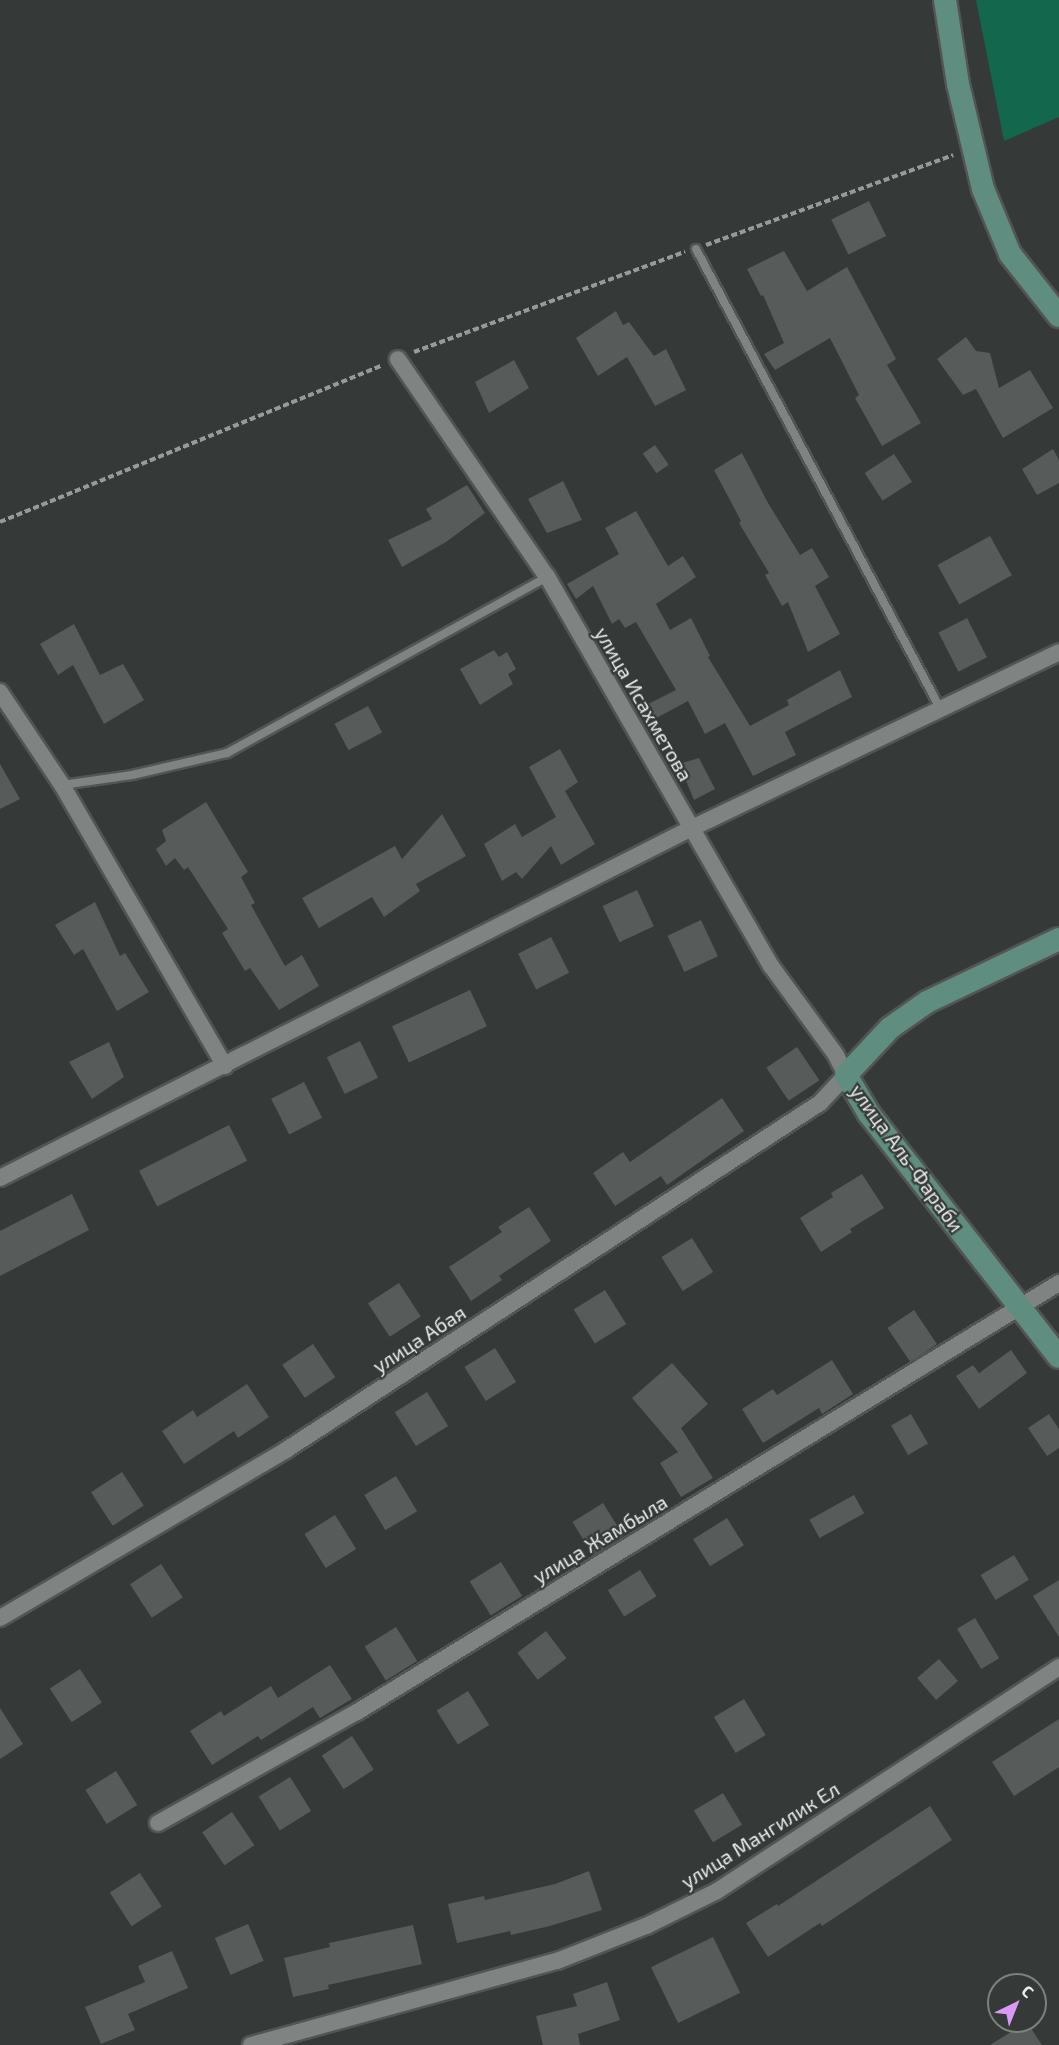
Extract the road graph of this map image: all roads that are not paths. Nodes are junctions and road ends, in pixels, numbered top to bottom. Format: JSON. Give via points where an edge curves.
{"nodes":[{"id":1,"x":945,"y":0,"type":"edge"},
{"id":2,"x":696,"y":249,"type":"road end"},
{"id":3,"x":1059,"y":316,"type":"edge"},
{"id":4,"x":398,"y":359,"type":"road end"},
{"id":5,"x":547,"y":577,"type":"junction"},
{"id":6,"x":1059,"y":652,"type":"edge"},
{"id":7,"x":0,"y":692,"type":"edge"},
{"id":8,"x":940,"y":708,"type":"junction"},
{"id":9,"x":62,"y":785,"type":"junction"},
{"id":10,"x":692,"y":828,"type":"junction"},
{"id":11,"x":1059,"y":939,"type":"edge"},
{"id":12,"x":225,"y":1066,"type":"junction"},
{"id":13,"x":846,"y":1075,"type":"junction"},
{"id":14,"x":0,"y":1178,"type":"edge"},
{"id":15,"x":1059,"y":1283,"type":"edge"},
{"id":16,"x":1018,"y":1307,"type":"junction"},
{"id":17,"x":1059,"y":1357,"type":"edge"},
{"id":18,"x":0,"y":1618,"type":"edge"},
{"id":19,"x":1059,"y":1667,"type":"edge"},
{"id":20,"x":158,"y":1823,"type":"dead end"},
{"id":21,"x":251,"y":2045,"type":"edge"}],
"edges":[{"from":1,"to":3,"type":"street","via":[[958,84],[983,189],[1010,254]]},
{"from":2,"to":8,"type":"lane"},
{"from":4,"to":5,"type":"street","name":"улица Исахметова"},
{"from":5,"to":9,"type":"lane","via":[[227,753],[132,775]]},
{"from":5,"to":10,"type":"street","name":"улица Исахметова"},
{"from":6,"to":8,"type":"street"},
{"from":7,"to":9,"type":"street"},
{"from":8,"to":10,"type":"street"},
{"from":9,"to":12,"type":"street"},
{"from":10,"to":12,"type":"street"},
{"from":10,"to":13,"type":"street","name":"улица Исахметова","via":[[771,966],[836,1055]]},
{"from":11,"to":13,"type":"street","name":"улица Аль-Фараби","via":[[927,1002],[890,1028]]},
{"from":12,"to":14,"type":"street"},
{"from":13,"to":16,"type":"street","name":"улица Аль-Фараби","via":[[869,1114]]},
{"from":13,"to":18,"type":"street","name":"улица Абая","via":[[820,1103],[286,1450]]},
{"from":15,"to":16,"type":"street","name":"улица Жамбыла"},
{"from":16,"to":17,"type":"street","name":"улица Аль-Фараби"},
{"from":16,"to":20,"type":"street","name":"улица Жамбыла","via":[[357,1712]]},
{"from":19,"to":21,"type":"street","name":"улица Мангилик Ел","via":[[717,1892],[646,1926],[558,1961]]}]}
